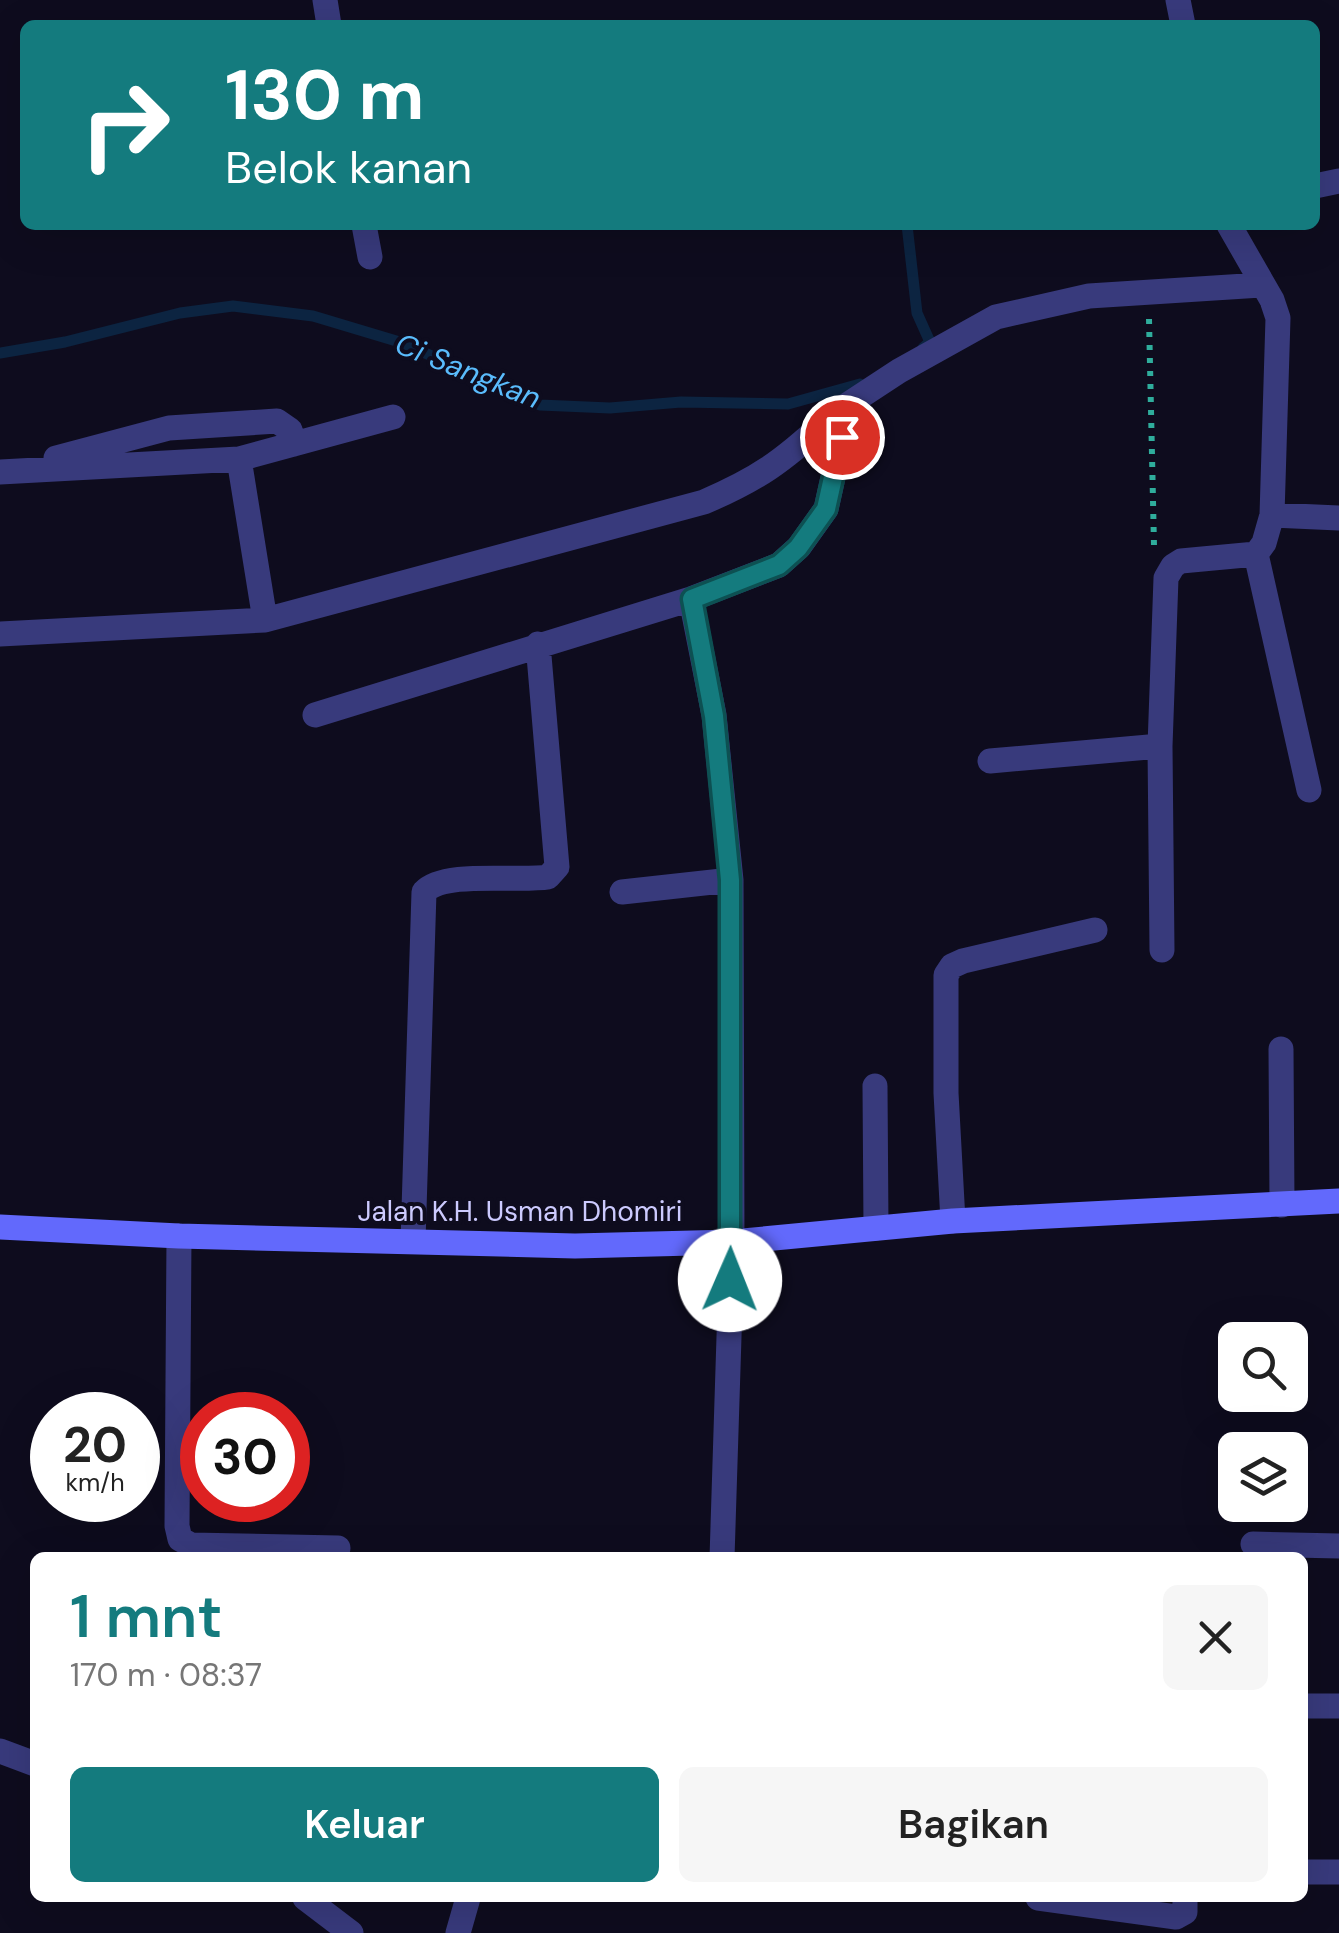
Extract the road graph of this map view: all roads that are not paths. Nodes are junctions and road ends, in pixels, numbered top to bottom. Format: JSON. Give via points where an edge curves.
{"nodes":[{"id":1,"x":365,"y":230,"type":"edge"},
{"id":2,"x":1232,"y":230,"type":"edge"},
{"id":3,"x":370,"y":257,"type":"dead end"},
{"id":4,"x":1261,"y":285,"type":"junction"},
{"id":5,"x":393,"y":417,"type":"dead end"},
{"id":6,"x":834,"y":422,"type":"junction"},
{"id":7,"x":294,"y":444,"type":"junction"},
{"id":8,"x":239,"y":459,"type":"junction"},
{"id":9,"x":6,"y":471,"type":"edge"},
{"id":10,"x":1272,"y":515,"type":"junction"},
{"id":11,"x":1339,"y":518,"type":"edge"},
{"id":12,"x":1256,"y":554,"type":"junction"},
{"id":13,"x":692,"y":599,"type":"junction"},
{"id":14,"x":266,"y":620,"type":"junction"},
{"id":15,"x":0,"y":634,"type":"edge"},
{"id":16,"x":538,"y":644,"type":"junction"},
{"id":17,"x":315,"y":714,"type":"dead end"},
{"id":18,"x":1160,"y":746,"type":"junction"},
{"id":19,"x":990,"y":761,"type":"dead end"},
{"id":20,"x":1309,"y":790,"type":"dead end"},
{"id":21,"x":730,"y":880,"type":"junction"},
{"id":22,"x":622,"y":892,"type":"dead end"},
{"id":23,"x":1094,"y":930,"type":"dead end"},
{"id":24,"x":1162,"y":950,"type":"dead end"},
{"id":25,"x":1280,"y":1049,"type":"dead end"},
{"id":26,"x":876,"y":1086,"type":"dead end"},
{"id":27,"x":1339,"y":1201,"type":"edge"},
{"id":28,"x":1282,"y":1205,"type":"junction"},
{"id":29,"x":953,"y":1221,"type":"junction"},
{"id":30,"x":0,"y":1227,"type":"edge"},
{"id":31,"x":876,"y":1228,"type":"junction"},
{"id":32,"x":179,"y":1236,"type":"junction"},
{"id":33,"x":413,"y":1241,"type":"junction"},
{"id":34,"x":732,"y":1242,"type":"junction"},
{"id":35,"x":1253,"y":1544,"type":"dead end"},
{"id":36,"x":1339,"y":1546,"type":"edge"},
{"id":37,"x":338,"y":1548,"type":"dead end"},
{"id":38,"x":722,"y":1552,"type":"edge"},
{"id":39,"x":1308,"y":1706,"type":"edge"},
{"id":40,"x":1339,"y":1706,"type":"edge"},
{"id":41,"x":0,"y":1751,"type":"edge"},
{"id":42,"x":30,"y":1762,"type":"edge"},
{"id":43,"x":1308,"y":1872,"type":"edge"},
{"id":44,"x":1339,"y":1872,"type":"edge"},
{"id":45,"x":310,"y":1902,"type":"edge"},
{"id":46,"x":467,"y":1902,"type":"edge"},
{"id":47,"x":1067,"y":1902,"type":"edge"},
{"id":48,"x":1185,"y":1902,"type":"edge"},
{"id":49,"x":351,"y":1933,"type":"edge"},
{"id":50,"x":458,"y":1933,"type":"edge"}],
"edges":[{"from":1,"to":3,"type":"street"},
{"from":2,"to":4,"type":"street"},
{"from":4,"to":6,"type":"street","via":[[1089,296],[996,317],[899,371]]},
{"from":4,"to":10,"type":"street","via":[[1278,318]]},
{"from":5,"to":7,"type":"street"},
{"from":6,"to":13,"type":"street","via":[[842,437],[826,509],[798,548],[779,565]]},
{"from":6,"to":14,"type":"street","via":[[751,482],[704,502]]},
{"from":7,"to":8,"type":"street"},
{"from":7,"to":9,"type":"street","via":[[290,430],[277,421],[169,428]]},
{"from":8,"to":9,"type":"street"},
{"from":8,"to":14,"type":"street"},
{"from":10,"to":11,"type":"street"},
{"from":10,"to":12,"type":"street"},
{"from":12,"to":18,"type":"street","via":[[1181,561],[1168,571]]},
{"from":12,"to":20,"type":"street"},
{"from":13,"to":16,"type":"street"},
{"from":13,"to":21,"type":"street","via":[[714,716]]},
{"from":14,"to":15,"type":"street"},
{"from":16,"to":17,"type":"street"},
{"from":16,"to":33,"type":"street","via":[[557,866],[548,877],[451,880],[424,892]]},
{"from":18,"to":19,"type":"street"},
{"from":18,"to":24,"type":"street"},
{"from":21,"to":22,"type":"street"},
{"from":21,"to":34,"type":"street"},
{"from":23,"to":29,"type":"street","via":[[963,961],[946,975]]},
{"from":25,"to":28,"type":"street"},
{"from":26,"to":31,"type":"street"},
{"from":27,"to":28,"type":"main road","name":"Jalan K.H. Usman Dhomiri"},
{"from":28,"to":29,"type":"main road","name":"Jalan K.H. Usman Dhomiri"},
{"from":29,"to":31,"type":"main road","name":"Jalan K.H. Usman Dhomiri"},
{"from":30,"to":32,"type":"main road","name":"Jalan K.H. Usman Dhomiri"},
{"from":31,"to":34,"type":"main road","name":"Jalan K.H. Usman Dhomiri"},
{"from":32,"to":33,"type":"main road","name":"Jalan K.H. Usman Dhomiri"},
{"from":32,"to":37,"type":"street","via":[[180,1538],[192,1546]]},
{"from":33,"to":34,"type":"main road","name":"Jalan K.H. Usman Dhomiri"},
{"from":34,"to":38,"type":"street"},
{"from":35,"to":36,"type":"street"},
{"from":39,"to":40,"type":"street"},
{"from":41,"to":42,"type":"street"},
{"from":43,"to":44,"type":"street"},
{"from":45,"to":49,"type":"street"},
{"from":46,"to":50,"type":"street"},
{"from":47,"to":48,"type":"street","via":[[1176,1917],[1185,1912]]}]}
